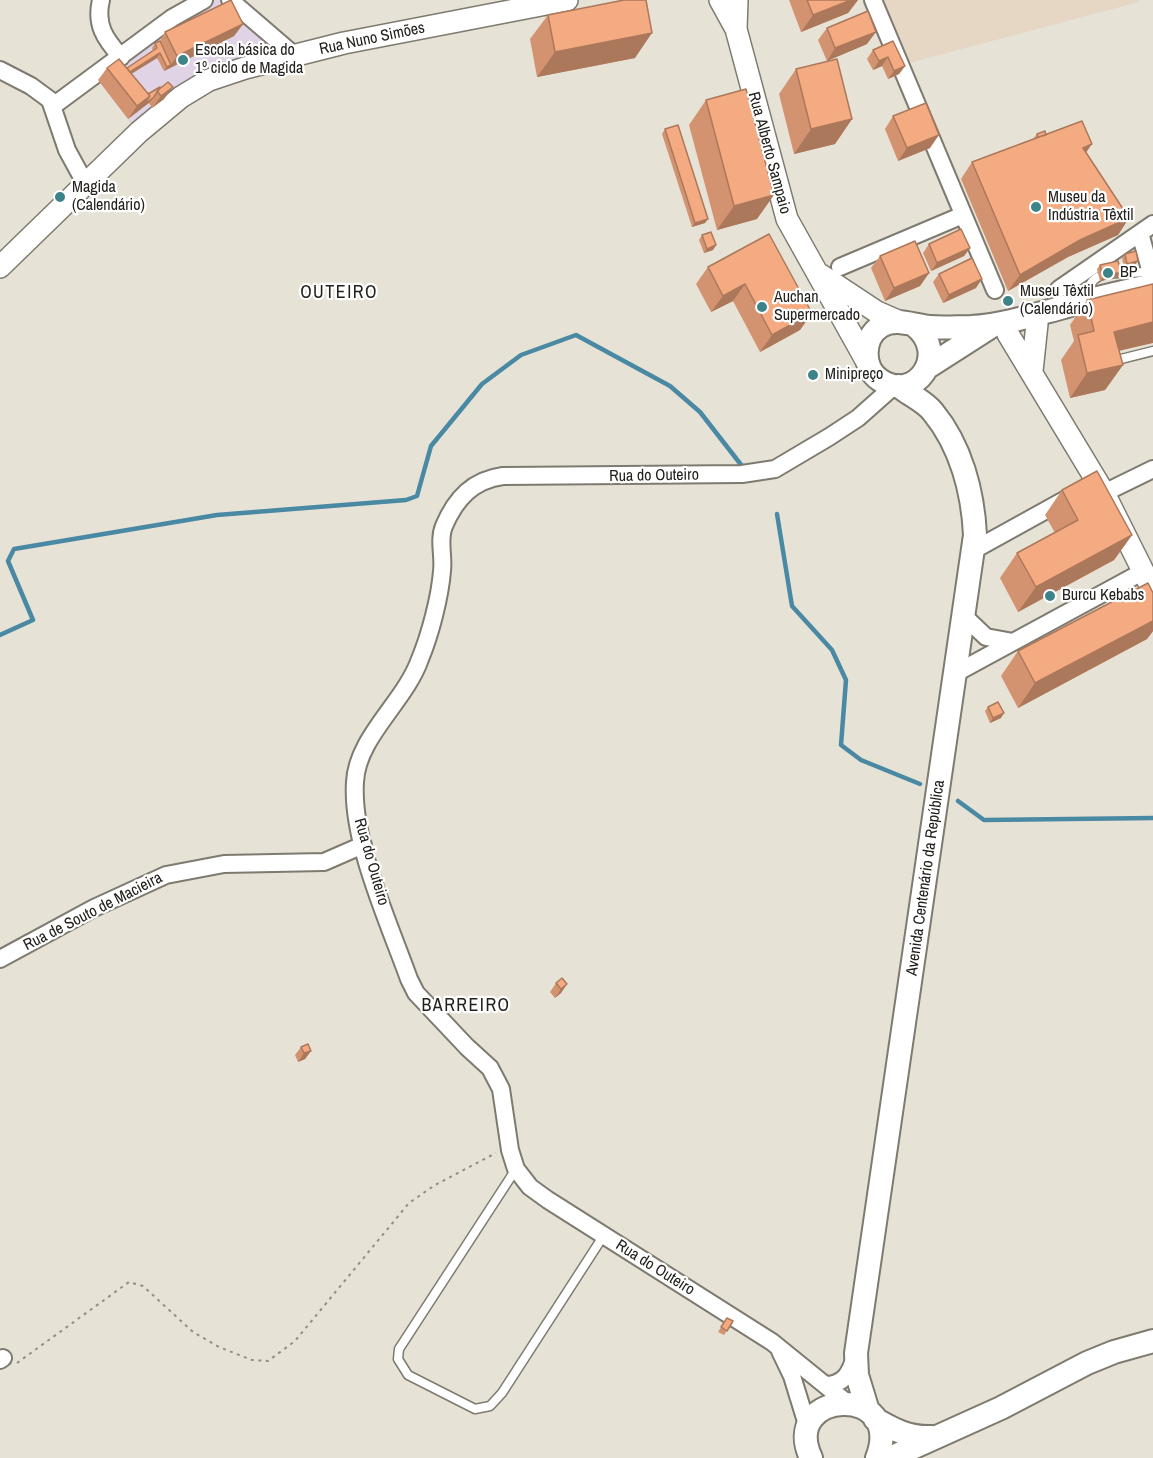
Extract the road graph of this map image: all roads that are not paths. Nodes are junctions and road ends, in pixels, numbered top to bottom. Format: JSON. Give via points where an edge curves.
{"nodes":[{"id":1,"x":101,"y":0,"type":"edge"},
{"id":2,"x":204,"y":0,"type":"edge"},
{"id":3,"x":230,"y":0,"type":"edge"},
{"id":4,"x":567,"y":0,"type":"edge"},
{"id":5,"x":720,"y":0,"type":"edge"},
{"id":6,"x":737,"y":0,"type":"edge"},
{"id":7,"x":873,"y":0,"type":"edge"},
{"id":8,"x":736,"y":28,"type":"junction"},
{"id":9,"x":294,"y":55,"type":"junction"},
{"id":10,"x":122,"y":57,"type":"junction"},
{"id":11,"x":0,"y":70,"type":"edge"},
{"id":12,"x":53,"y":106,"type":"junction"},
{"id":13,"x":85,"y":183,"type":"junction"},
{"id":14,"x":963,"y":215,"type":"junction"},
{"id":15,"x":1147,"y":228,"type":"edge"},
{"id":16,"x":0,"y":267,"type":"edge"},
{"id":17,"x":840,"y":267,"type":"dead end"},
{"id":18,"x":817,"y":272,"type":"junction"},
{"id":19,"x":1152,"y":278,"type":"edge"},
{"id":20,"x":1059,"y":289,"type":"dead end"},
{"id":21,"x":995,"y":290,"type":"dead end"},
{"id":22,"x":1036,"y":315,"type":"junction"},
{"id":23,"x":907,"y":323,"type":"junction"},
{"id":24,"x":999,"y":324,"type":"junction"},
{"id":25,"x":1153,"y":351,"type":"edge"},
{"id":26,"x":1104,"y":363,"type":"edge"},
{"id":27,"x":870,"y":368,"type":"junction"},
{"id":28,"x":927,"y":370,"type":"junction"},
{"id":29,"x":1032,"y":371,"type":"junction"},
{"id":30,"x":896,"y":386,"type":"junction"},
{"id":31,"x":932,"y":410,"type":"junction"},
{"id":32,"x":858,"y":418,"type":"junction"},
{"id":33,"x":1153,"y":469,"type":"edge"},
{"id":34,"x":1100,"y":487,"type":"junction"},
{"id":35,"x":975,"y":550,"type":"junction"},
{"id":36,"x":1144,"y":571,"type":"junction"},
{"id":37,"x":1153,"y":591,"type":"edge"},
{"id":38,"x":965,"y":617,"type":"junction"},
{"id":39,"x":1013,"y":642,"type":"junction"},
{"id":40,"x":956,"y":674,"type":"junction"},
{"id":41,"x":363,"y":845,"type":"junction"},
{"id":42,"x":0,"y":959,"type":"edge"},
{"id":43,"x":516,"y":1168,"type":"junction"},
{"id":44,"x":604,"y":1235,"type":"junction"},
{"id":45,"x":1153,"y":1341,"type":"edge"},
{"id":46,"x":778,"y":1348,"type":"junction"},
{"id":47,"x":856,"y":1353,"type":"junction"},
{"id":48,"x":825,"y":1385,"type":"junction"},
{"id":49,"x":846,"y":1402,"type":"junction"},
{"id":50,"x":871,"y":1415,"type":"junction"},
{"id":51,"x":808,"y":1428,"type":"junction"},
{"id":52,"x":932,"y":1437,"type":"junction"},
{"id":53,"x":811,"y":1458,"type":"edge"},
{"id":54,"x":877,"y":1458,"type":"edge"},
{"id":55,"x":890,"y":1458,"type":"edge"}],
"edges":[{"from":1,"to":10,"type":"street","via":[[98,19],[102,35]]},
{"from":2,"to":10,"type":"street","via":[[172,18]]},
{"from":3,"to":9,"type":"street"},
{"from":4,"to":9,"type":"street","name":"Rua Nuno Simões"},
{"from":5,"to":8,"type":"street","name":"Rua Alberto Sampaio"},
{"from":6,"to":8,"type":"street","name":"Rua Alberto Sampaio"},
{"from":7,"to":14,"type":"street"},
{"from":8,"to":18,"type":"street","name":"Rua Alberto Sampaio","via":[[784,212]]},
{"from":9,"to":13,"type":"street","name":"Rua Nuno Simões","via":[[234,71],[194,87]]},
{"from":10,"to":12,"type":"street"},
{"from":11,"to":12,"type":"street","via":[[44,94]]},
{"from":12,"to":13,"type":"street","via":[[68,150]]},
{"from":13,"to":16,"type":"street","name":"Rua Nuno Simões"},
{"from":14,"to":17,"type":"street"},
{"from":14,"to":21,"type":"street"},
{"from":15,"to":19,"type":"street"},
{"from":15,"to":20,"type":"street"},
{"from":18,"to":23,"type":"street","name":"Rua Alberto Sampaio","via":[[859,301]]},
{"from":18,"to":27,"type":"street","name":"Rua Alberto Sampaio"},
{"from":19,"to":22,"type":"main road","name":"Rua Alberto Sampaio"},
{"from":22,"to":24,"type":"main road","name":"Rua Alberto Sampaio"},
{"from":22,"to":29,"type":"street"},
{"from":23,"to":24,"type":"main road","name":"Rua Alberto Sampaio"},
{"from":23,"to":27,"type":"main road","name":"Rua Alberto Sampaio","via":[[881,327],[874,333],[868,342]]},
{"from":23,"to":28,"type":"main road","name":"Rua Alberto Sampaio","via":[[927,339]]},
{"from":24,"to":28,"type":"main road","name":"Rua Alberto Sampaio"},
{"from":24,"to":29,"type":"street"},
{"from":25,"to":26,"type":"lane"},
{"from":27,"to":30,"type":"main road","via":[[879,380]]},
{"from":27,"to":32,"type":"street","via":[[869,400]]},
{"from":28,"to":30,"type":"main road","name":"Rua Alberto Sampaio","via":[[914,382]]},
{"from":28,"to":31,"type":"main road","name":"Avenida Centenário da República"},
{"from":29,"to":34,"type":"street"},
{"from":30,"to":31,"type":"main road","name":"Avenida Centenário da República"},
{"from":30,"to":32,"type":"street","name":"Rua do Outeiro"},
{"from":31,"to":35,"type":"main road","name":"Avenida Centenário da República","via":[[955,448],[966,478]]},
{"from":32,"to":41,"type":"street","name":"Rua do Outeiro","via":[[775,469],[758,472],[503,476],[472,486],[443,527],[441,580],[415,672],[360,755],[354,795]]},
{"from":33,"to":34,"type":"street"},
{"from":34,"to":35,"type":"street"},
{"from":34,"to":36,"type":"street"},
{"from":35,"to":38,"type":"main road","name":"Avenida Centenário da República"},
{"from":36,"to":37,"type":"street"},
{"from":36,"to":39,"type":"street"},
{"from":38,"to":39,"type":"street","via":[[986,637]]},
{"from":38,"to":40,"type":"main road","name":"Avenida Centenário da República"},
{"from":39,"to":40,"type":"street"},
{"from":40,"to":47,"type":"main road","name":"Avenida Centenário da República"},
{"from":41,"to":42,"type":"street","name":"Rua de Souto de Macieira","via":[[324,862],[224,864],[166,875],[94,908]]},
{"from":41,"to":43,"type":"street","name":"Rua do Outeiro","via":[[416,993],[497,1078]]},
{"from":43,"to":44,"type":"street","name":"Rua do Outeiro","via":[[530,1187]]},
{"from":43,"to":44,"type":"lane","via":[[399,1349],[398,1359],[408,1375],[475,1409],[490,1406]]},
{"from":44,"to":46,"type":"street","name":"Rua do Outeiro"},
{"from":45,"to":52,"type":"main road","name":"Rua do Outeiro","via":[[1087,1363],[1001,1408]]},
{"from":46,"to":48,"type":"street","name":"Rua do Outeiro"},
{"from":46,"to":51,"type":"street","via":[[792,1376]]},
{"from":47,"to":48,"type":"street","name":"Avenida Centenário da República","via":[[851,1371],[843,1380]]},
{"from":47,"to":50,"type":"main road","name":"Avenida Centenário da República","via":[[859,1383]]},
{"from":48,"to":49,"type":"street","name":"Rua do Outeiro"},
{"from":49,"to":50,"type":"main road","name":"Rua do Outeiro"},
{"from":49,"to":51,"type":"main road","via":[[822,1409]]},
{"from":50,"to":52,"type":"main road","name":"Rua do Outeiro","via":[[903,1434]]},
{"from":50,"to":54,"type":"main road","via":[[881,1438]]},
{"from":51,"to":53,"type":"main road","via":[[806,1447]]},
{"from":52,"to":55,"type":"main road","name":"Rua do Outeiro"}]}
